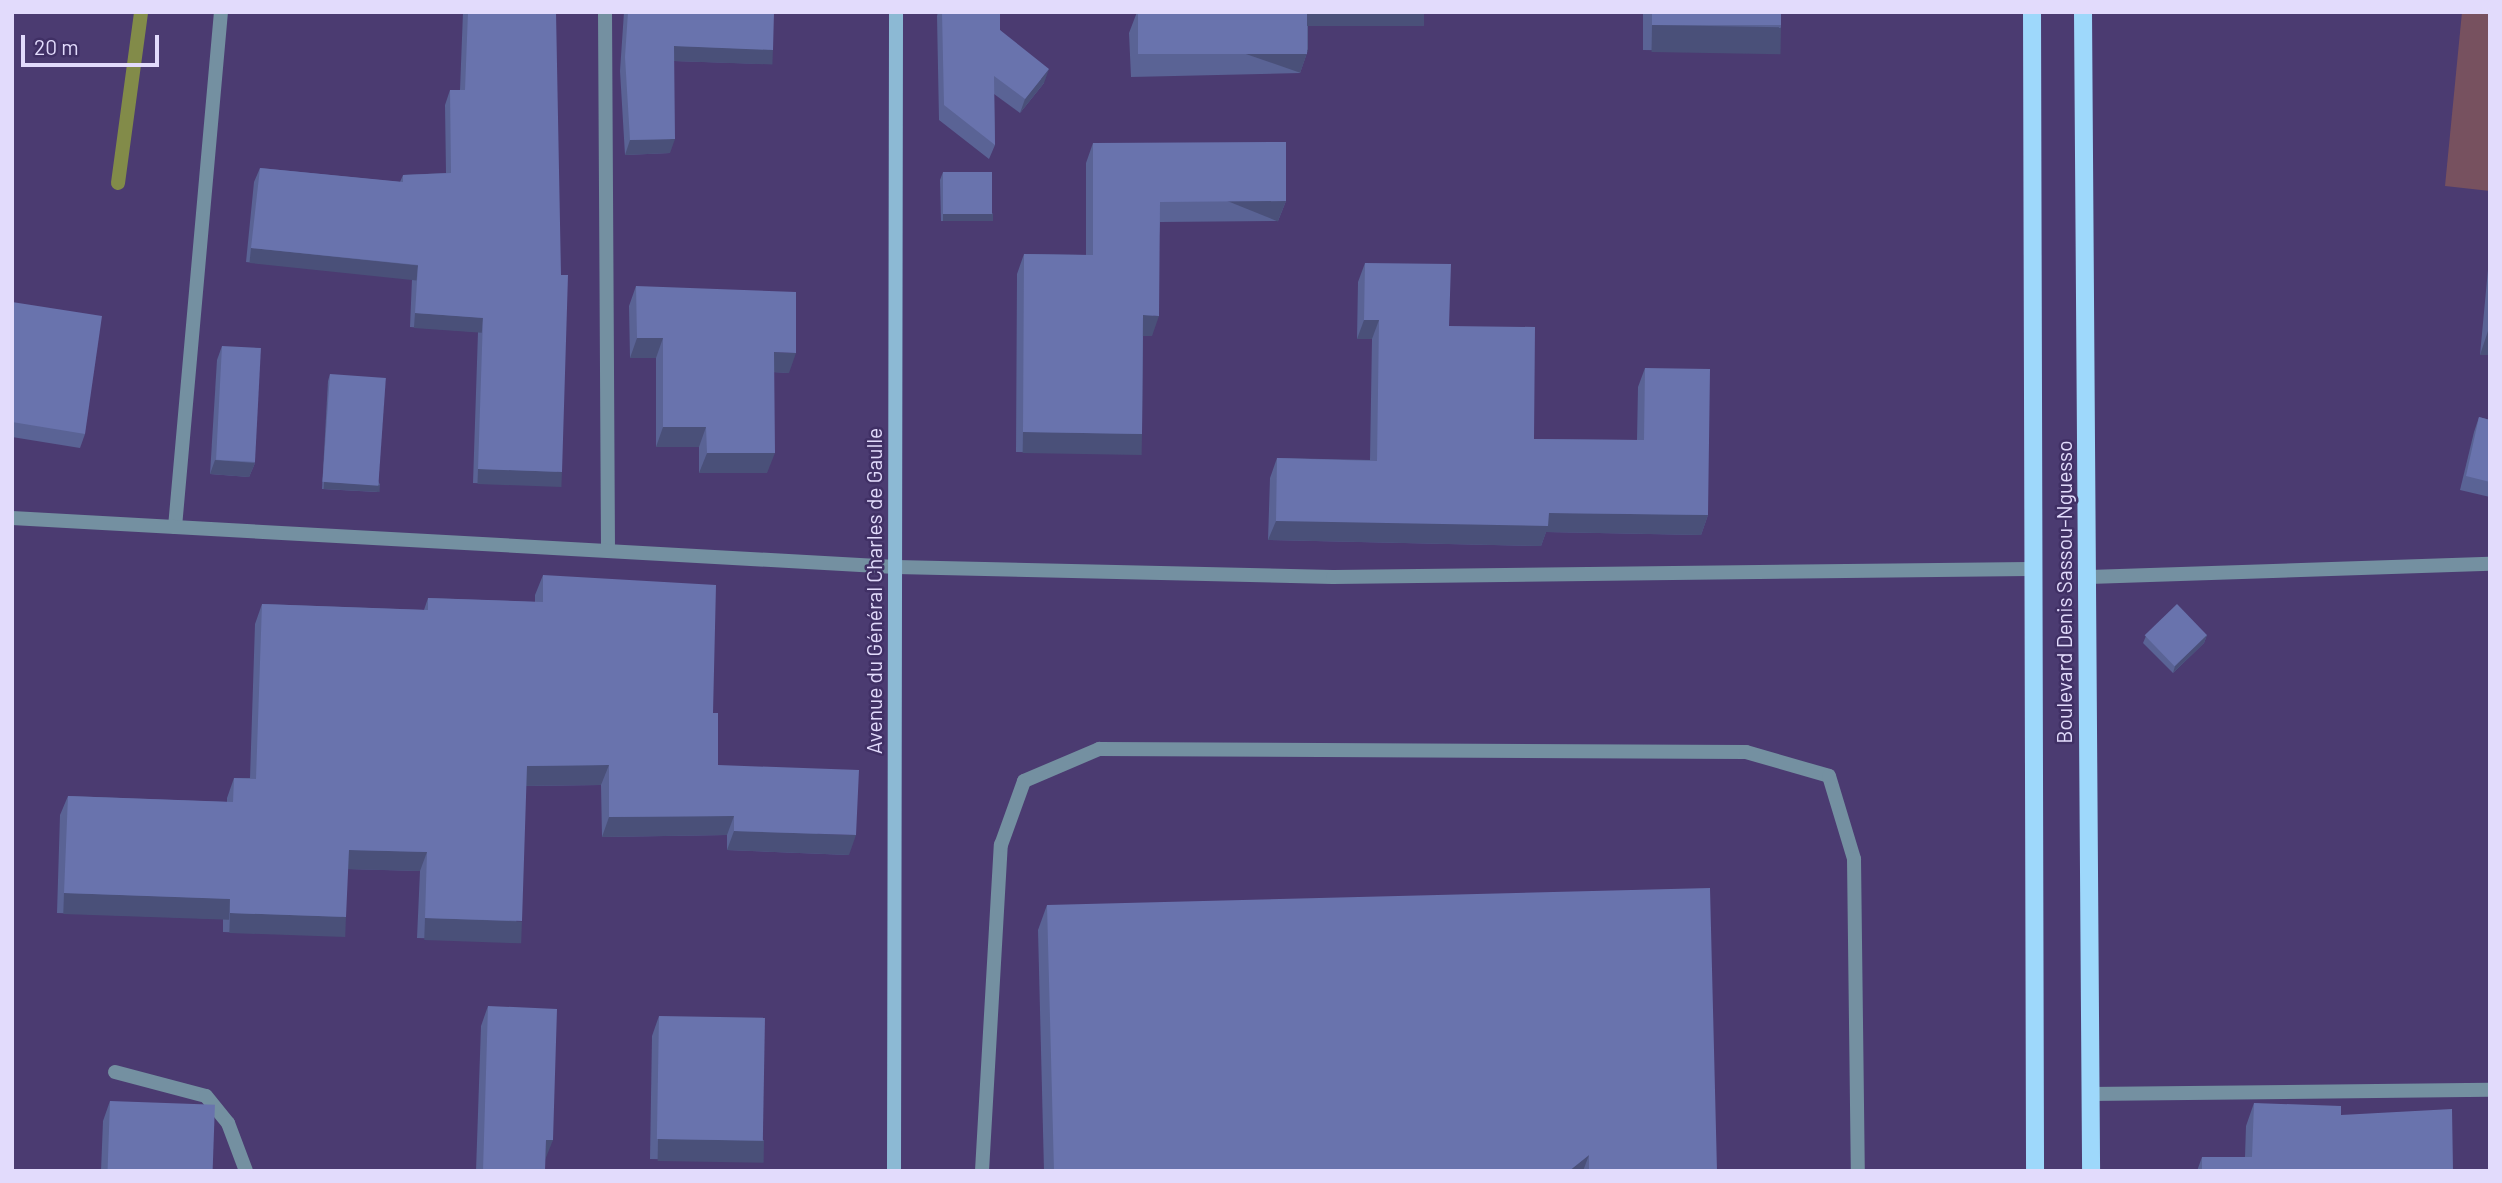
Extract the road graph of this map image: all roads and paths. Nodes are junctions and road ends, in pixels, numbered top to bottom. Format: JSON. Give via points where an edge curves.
{"nodes":[{"id":1,"x":220,"y":12,"type":"edge"},
{"id":2,"x":605,"y":12,"type":"edge"},
{"id":3,"x":896,"y":12,"type":"edge"},
{"id":4,"x":2032,"y":12,"type":"edge"},
{"id":5,"x":2082,"y":12,"type":"edge"},
{"id":6,"x":12,"y":519,"type":"edge"},
{"id":7,"x":175,"y":527,"type":"junction"},
{"id":8,"x":608,"y":550,"type":"junction"},
{"id":9,"x":2490,"y":564,"type":"edge"},
{"id":10,"x":896,"y":567,"type":"junction"},
{"id":11,"x":2029,"y":569,"type":"junction"},
{"id":12,"x":2089,"y":577,"type":"junction"},
{"id":13,"x":115,"y":1072,"type":"dead end"},
{"id":14,"x":2490,"y":1090,"type":"edge"},
{"id":15,"x":2090,"y":1094,"type":"junction"},
{"id":16,"x":246,"y":1171,"type":"edge"},
{"id":17,"x":894,"y":1171,"type":"edge"},
{"id":18,"x":982,"y":1171,"type":"edge"},
{"id":19,"x":1858,"y":1171,"type":"edge"},
{"id":20,"x":2035,"y":1171,"type":"edge"},
{"id":21,"x":2091,"y":1171,"type":"edge"}],
"edges":[{"from":1,"to":7,"type":"street"},
{"from":2,"to":8,"type":"street"},
{"from":3,"to":10,"type":"street","name":"Avenue du Général Charles de Gaulle"},
{"from":4,"to":11,"type":"main road","name":"Boulevard Denis Sassou-Nguesso"},
{"from":5,"to":12,"type":"main road","name":"Boulevard Denis Sassou-Nguesso"},
{"from":6,"to":7,"type":"street"},
{"from":7,"to":8,"type":"street"},
{"from":8,"to":10,"type":"street"},
{"from":9,"to":12,"type":"street"},
{"from":10,"to":11,"type":"street","via":[[1333,577]]},
{"from":10,"to":17,"type":"street","name":"Avenue du Général Charles de Gaulle"},
{"from":11,"to":20,"type":"main road","name":"Boulevard Denis Sassou-Nguesso"},
{"from":12,"to":15,"type":"main road","name":"Boulevard Denis Sassou-Nguesso"},
{"from":13,"to":16,"type":"street","via":[[206,1096],[228,1123]]},
{"from":14,"to":15,"type":"street"},
{"from":15,"to":21,"type":"main road","name":"Boulevard Denis Sassou-Nguesso"},
{"from":18,"to":19,"type":"street","via":[[1002,845],[1024,781],[1099,749],[1746,752],[1829,776],[1854,859]]}]}
